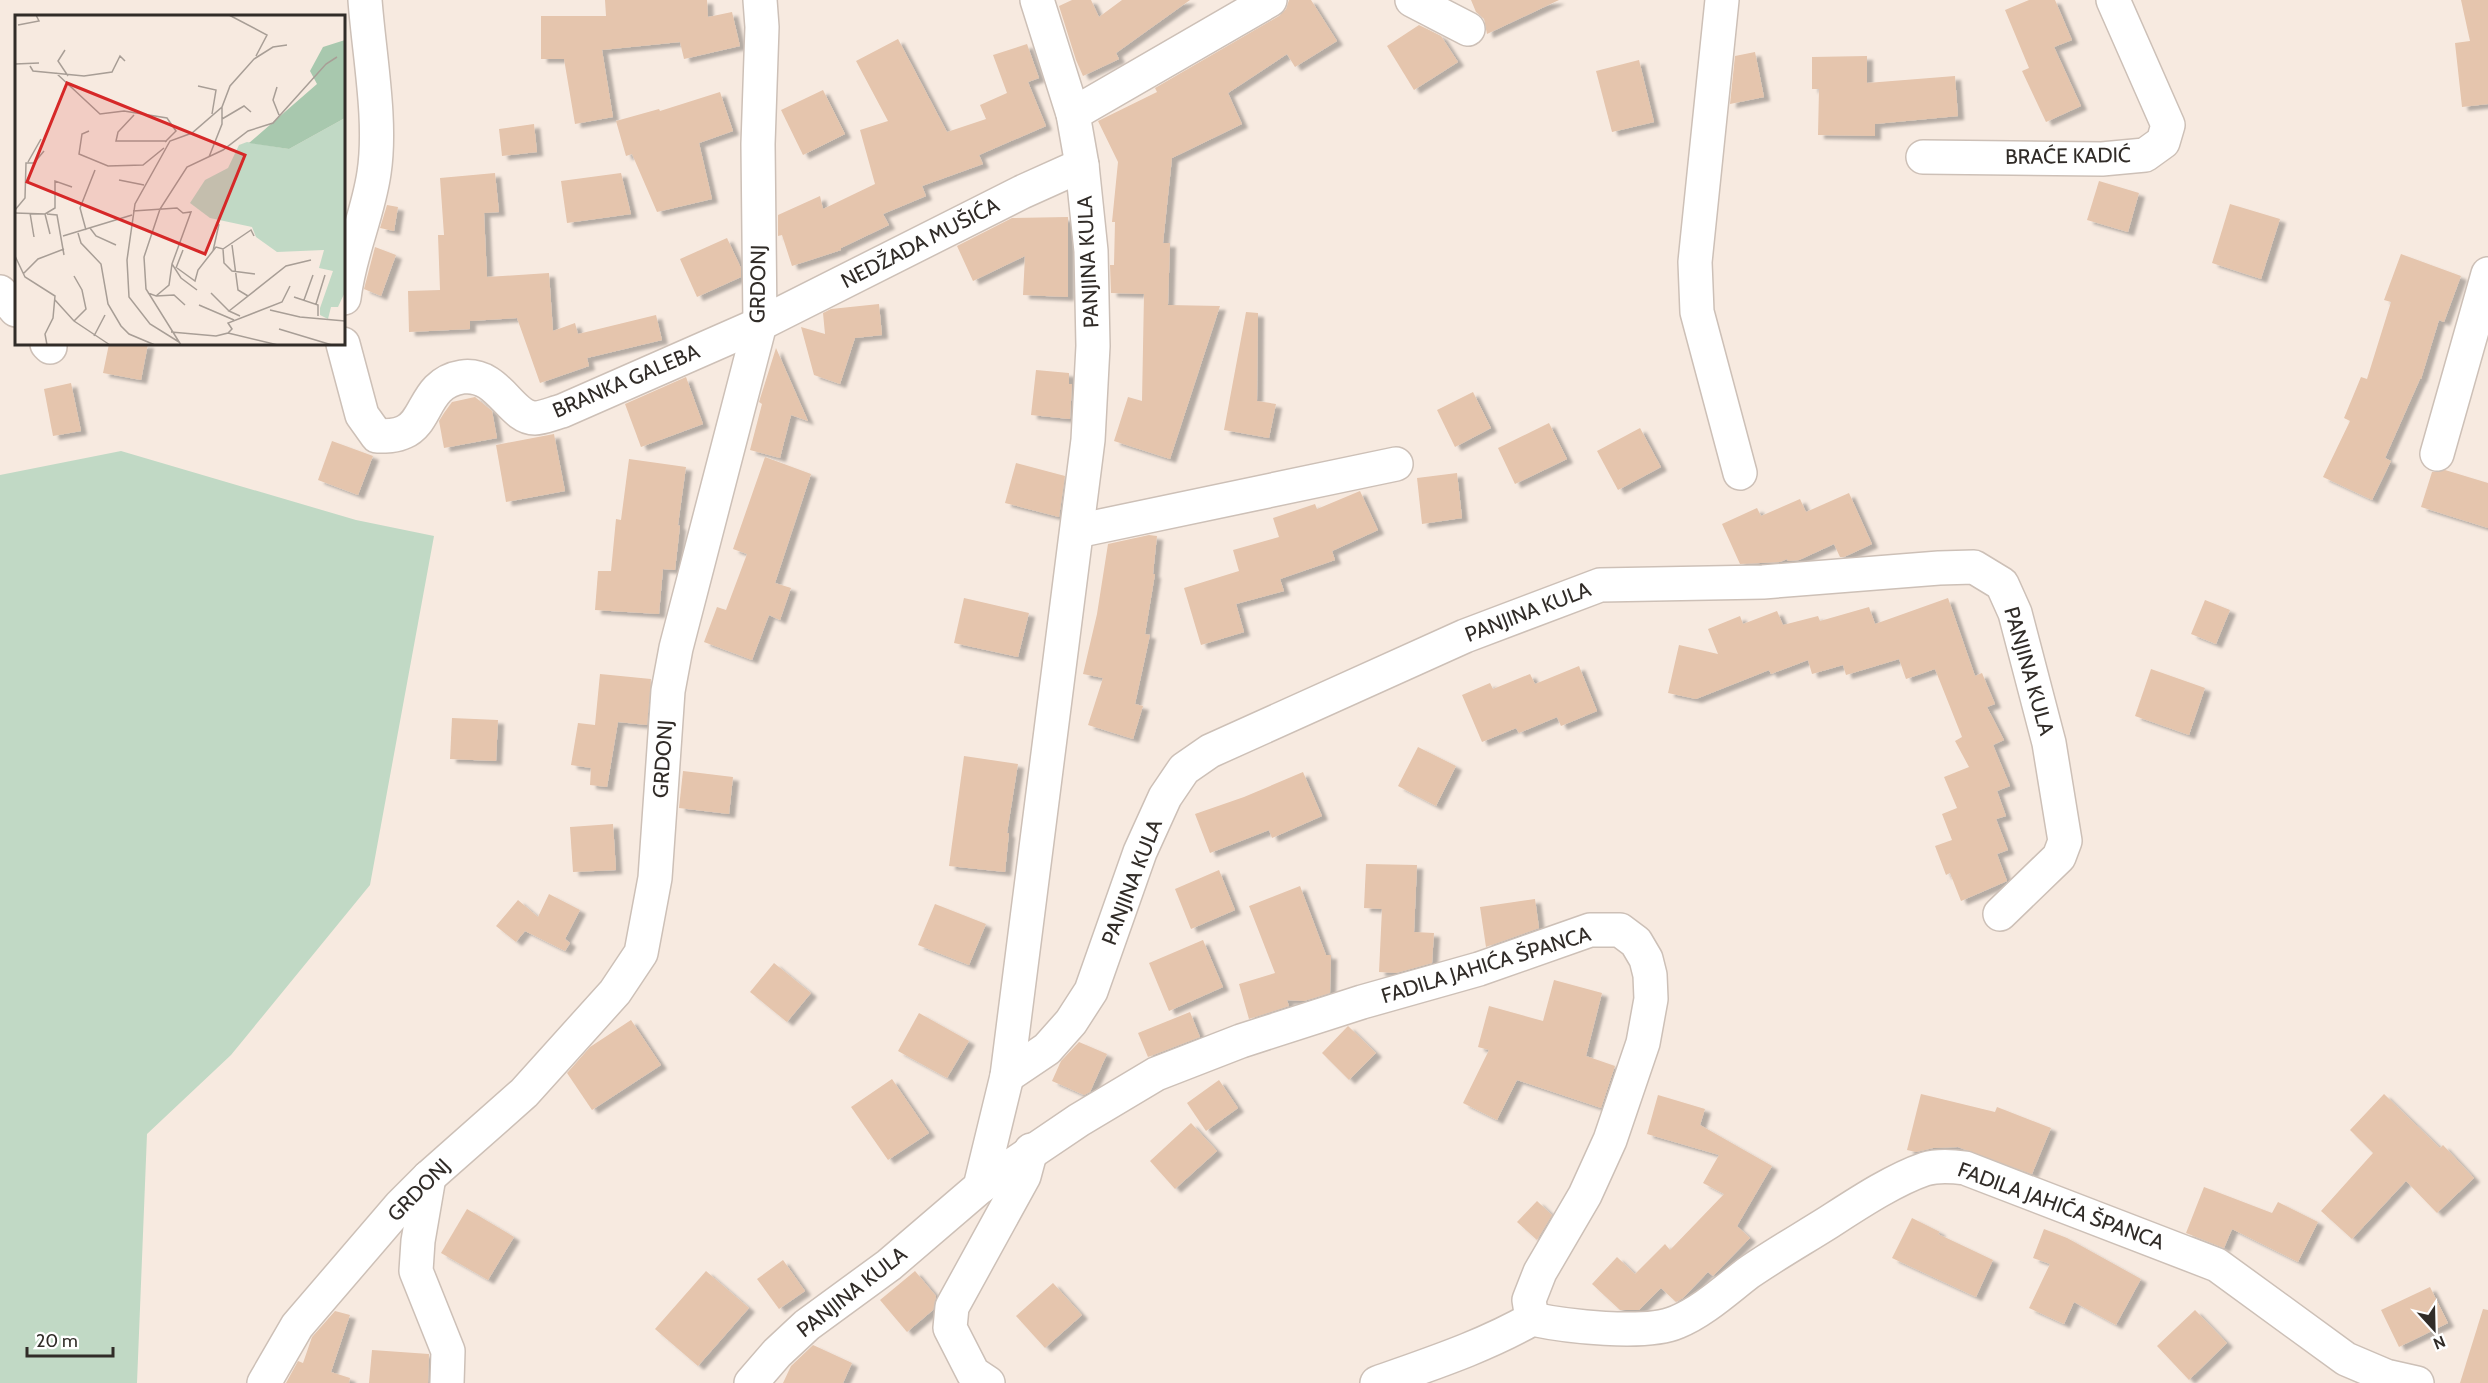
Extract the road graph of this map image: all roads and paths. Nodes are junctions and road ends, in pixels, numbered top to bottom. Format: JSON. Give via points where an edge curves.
{"nodes":[{"id":1,"x":364,"y":0,"type":"edge"},
{"id":2,"x":760,"y":0,"type":"edge"},
{"id":3,"x":1037,"y":0,"type":"edge"},
{"id":4,"x":1270,"y":0,"type":"edge"},
{"id":5,"x":1412,"y":0,"type":"edge"},
{"id":6,"x":1722,"y":0,"type":"edge"},
{"id":7,"x":2113,"y":0,"type":"edge"},
{"id":8,"x":1468,"y":29,"type":"dead end"},
{"id":9,"x":1073,"y":114,"type":"junction"},
{"id":10,"x":1923,"y":157,"type":"dead end"},
{"id":11,"x":1082,"y":165,"type":"junction"},
{"id":12,"x":2488,"y":274,"type":"edge"},
{"id":13,"x":345,"y":289,"type":"edge"},
{"id":14,"x":0,"y":292,"type":"edge"},
{"id":15,"x":15,"y":309,"type":"edge"},
{"id":16,"x":760,"y":324,"type":"junction"},
{"id":17,"x":343,"y":345,"type":"edge"},
{"id":18,"x":2437,"y":454,"type":"dead end"},
{"id":19,"x":1396,"y":464,"type":"dead end"},
{"id":20,"x":1740,"y":473,"type":"dead end"},
{"id":21,"x":1077,"y":531,"type":"junction"},
{"id":22,"x":2000,"y":914,"type":"dead end"},
{"id":23,"x":1007,"y":1076,"type":"junction"},
{"id":24,"x":1031,"y":1150,"type":"junction"},
{"id":25,"x":429,"y":1177,"type":"junction"},
{"id":26,"x":980,"y":1186,"type":"junction"},
{"id":27,"x":1532,"y":1318,"type":"junction"},
{"id":28,"x":264,"y":1383,"type":"edge"},
{"id":29,"x":447,"y":1383,"type":"edge"},
{"id":30,"x":751,"y":1383,"type":"edge"},
{"id":31,"x":988,"y":1383,"type":"edge"},
{"id":32,"x":1377,"y":1383,"type":"edge"},
{"id":33,"x":2417,"y":1383,"type":"edge"}],
"edges":[{"from":1,"to":13,"type":"street","via":[[377,144],[374,175]]},
{"from":2,"to":16,"type":"street","name":"GRDONJ"},
{"from":3,"to":9,"type":"street","name":"PANJINA KULA"},
{"from":4,"to":9,"type":"street"},
{"from":5,"to":8,"type":"street"},
{"from":6,"to":20,"type":"street","via":[[1695,272],[1697,312]]},
{"from":7,"to":10,"type":"street","name":"BRAĆE KADIĆ","via":[[2168,125],[2163,142],[2145,155],[2102,159]]},
{"from":9,"to":11,"type":"street","name":"PANJINA KULA"},
{"from":11,"to":16,"type":"street","name":"NEDŽADA MUŠIĆA"},
{"from":11,"to":21,"type":"street","name":"PANJINA KULA","via":[[1093,346],[1088,440]]},
{"from":12,"to":18,"type":"street"},
{"from":14,"to":15,"type":"street"},
{"from":16,"to":17,"type":"street","name":"BRANKA GALEBA","via":[[562,411],[534,418],[520,412],[483,380],[471,376],[454,378],[438,388],[406,432],[390,436],[377,436],[362,416]]},
{"from":16,"to":25,"type":"street","name":"GRDONJ","via":[[674,659],[668,691],[655,878],[641,953],[615,992],[524,1093]]},
{"from":19,"to":21,"type":"street"},
{"from":21,"to":23,"type":"street","name":"PANJINA KULA"},
{"from":22,"to":23,"type":"street","name":"PANJINA KULA","via":[[2059,857],[2065,841],[2049,743],[2014,613],[2002,584],[1974,567],[1763,582],[1600,585],[1465,636],[1210,751],[1184,769],[1165,797],[1140,852],[1091,991],[1047,1049]]},
{"from":23,"to":26,"type":"street","name":"PANJINA KULA"},
{"from":24,"to":26,"type":"street","name":"FADILA JAHIĆA ŠPANCA"},
{"from":24,"to":27,"type":"street","name":"FADILA JAHIĆA ŠPANCA","via":[[1156,1074],[1241,1041],[1479,969],[1590,930],[1620,930],[1636,942],[1650,975],[1651,999],[1643,1043],[1610,1140],[1585,1195],[1540,1272],[1529,1300]]},
{"from":24,"to":31,"type":"street","via":[[1024,1176],[952,1307],[950,1328],[973,1373]]},
{"from":25,"to":28,"type":"street","name":"GRDONJ","via":[[297,1326]]},
{"from":25,"to":29,"type":"street","via":[[416,1271],[448,1352]]},
{"from":26,"to":30,"type":"street","name":"PANJINA KULA","via":[[889,1265],[807,1325]]},
{"from":27,"to":32,"type":"street","via":[[1481,1345]]},
{"from":27,"to":33,"type":"street","name":"FADILA JAHIĆA ŠPANCA","via":[[1554,1324],[1624,1328],[1676,1323],[1867,1198],[1925,1169],[1947,1165],[1965,1168],[2217,1265],[2346,1359],[2386,1376]]}]}
